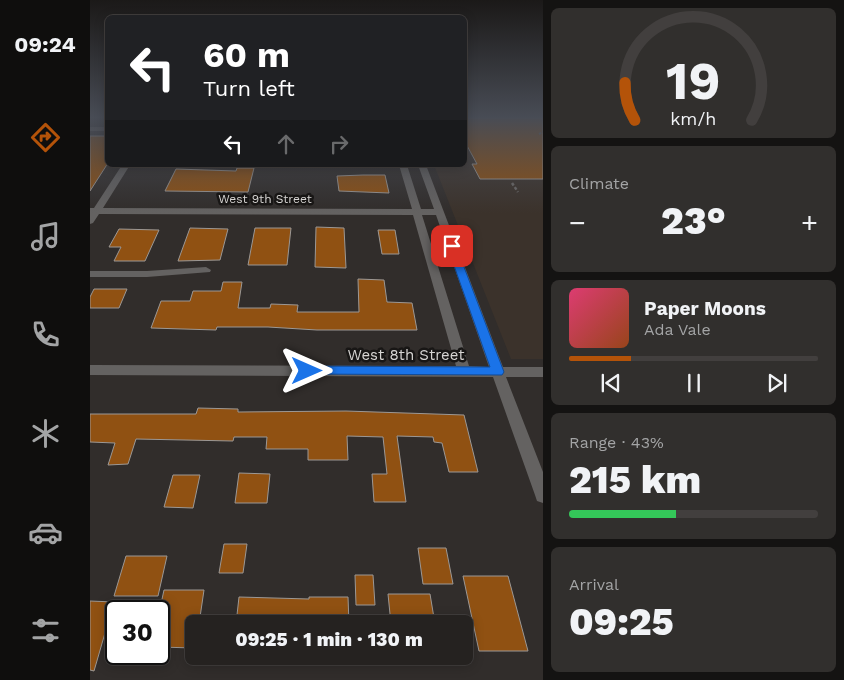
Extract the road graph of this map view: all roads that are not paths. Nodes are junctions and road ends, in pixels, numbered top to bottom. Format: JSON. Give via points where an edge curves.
{"nodes":[{"id":1,"x":125,"y":167,"type":"edge"},
{"id":2,"x":404,"y":167,"type":"edge"},
{"id":3,"x":423,"y":167,"type":"edge"},
{"id":4,"x":94,"y":211,"type":"edge"},
{"id":5,"x":416,"y":212,"type":"junction"},
{"id":6,"x":439,"y":212,"type":"junction"},
{"id":7,"x":90,"y":221,"type":"edge"},
{"id":8,"x":206,"y":270,"type":"dead end"},
{"id":9,"x":90,"y":274,"type":"edge"},
{"id":10,"x":90,"y":370,"type":"edge"},
{"id":11,"x":464,"y":371,"type":"junction"},
{"id":12,"x":498,"y":372,"type":"junction"},
{"id":13,"x":543,"y":372,"type":"edge"},
{"id":14,"x":543,"y":495,"type":"edge"}],
"edges":[{"from":1,"to":4,"type":"street"},
{"from":2,"to":5,"type":"street"},
{"from":3,"to":6,"type":"street"},
{"from":4,"to":5,"type":"street","name":"West 9th Street"},
{"from":4,"to":7,"type":"street"},
{"from":5,"to":6,"type":"street","name":"West 9th Street"},
{"from":5,"to":11,"type":"street"},
{"from":6,"to":12,"type":"street"},
{"from":8,"to":9,"type":"street"},
{"from":10,"to":11,"type":"street","name":"West 8th Street"},
{"from":11,"to":12,"type":"street","name":"West 8th Street"},
{"from":12,"to":13,"type":"street","name":"West 8th Street"},
{"from":12,"to":14,"type":"street"}]}
